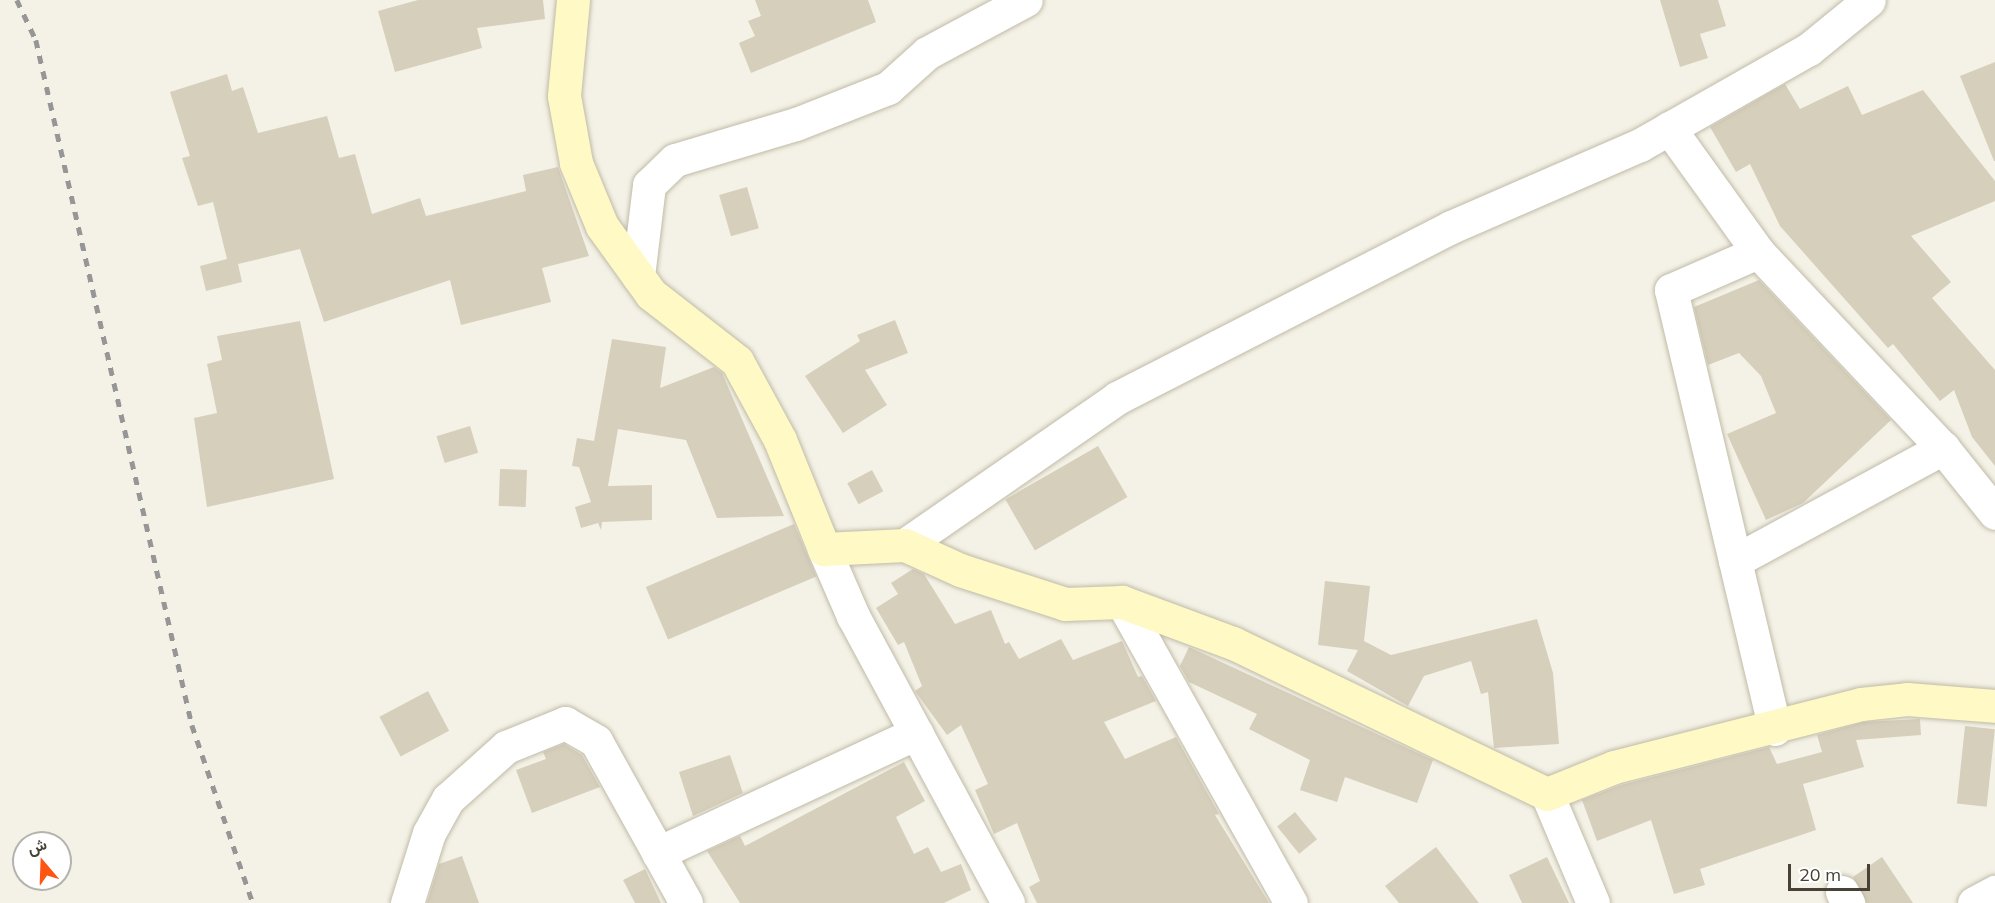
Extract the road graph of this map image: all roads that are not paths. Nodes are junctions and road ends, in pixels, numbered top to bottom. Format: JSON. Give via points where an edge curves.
{"nodes":[{"id":1,"x":573,"y":0,"type":"edge"},
{"id":2,"x":1026,"y":0,"type":"edge"},
{"id":3,"x":1869,"y":0,"type":"edge"},
{"id":4,"x":1669,"y":128,"type":"junction"},
{"id":5,"x":1758,"y":252,"type":"junction"},
{"id":6,"x":638,"y":276,"type":"junction"},
{"id":7,"x":1943,"y":448,"type":"junction"},
{"id":8,"x":1995,"y":513,"type":"edge"},
{"id":9,"x":905,"y":545,"type":"junction"},
{"id":10,"x":824,"y":549,"type":"junction"},
{"id":11,"x":1735,"y":561,"type":"junction"},
{"id":12,"x":1122,"y":602,"type":"junction"},
{"id":13,"x":1995,"y":706,"type":"edge"},
{"id":14,"x":1775,"y":729,"type":"junction"},
{"id":15,"x":916,"y":733,"type":"junction"},
{"id":16,"x":1547,"y":794,"type":"junction"},
{"id":17,"x":658,"y":853,"type":"junction"},
{"id":18,"x":1995,"y":892,"type":"edge"},
{"id":19,"x":407,"y":903,"type":"edge"},
{"id":20,"x":686,"y":903,"type":"edge"},
{"id":21,"x":1008,"y":903,"type":"edge"},
{"id":22,"x":1291,"y":903,"type":"edge"},
{"id":23,"x":1593,"y":903,"type":"edge"},
{"id":24,"x":1974,"y":903,"type":"edge"}],
"edges":[{"from":1,"to":6,"type":"street","via":[[564,96],[576,163],[602,226]]},
{"from":2,"to":6,"type":"street","via":[[927,53],[888,88],[796,123],[675,160],[649,185]]},
{"from":3,"to":4,"type":"street","via":[[1809,49]]},
{"from":4,"to":5,"type":"street"},
{"from":4,"to":9,"type":"street","via":[[1451,227],[1117,398]]},
{"from":5,"to":7,"type":"street"},
{"from":5,"to":11,"type":"street","via":[[1671,290]]},
{"from":6,"to":10,"type":"street","via":[[651,294],[737,361],[780,440]]},
{"from":7,"to":8,"type":"street"},
{"from":7,"to":11,"type":"street"},
{"from":9,"to":10,"type":"street"},
{"from":9,"to":12,"type":"street","via":[[960,570],[1065,604]]},
{"from":10,"to":15,"type":"street"},
{"from":11,"to":14,"type":"street"},
{"from":12,"to":16,"type":"street","via":[[1233,643]]},
{"from":12,"to":22,"type":"street"},
{"from":13,"to":14,"type":"street","via":[[1907,699],[1861,704]]},
{"from":14,"to":16,"type":"street","via":[[1614,767]]},
{"from":15,"to":17,"type":"street"},
{"from":15,"to":21,"type":"street"},
{"from":16,"to":23,"type":"street"},
{"from":17,"to":19,"type":"street","via":[[596,741],[575,725],[556,724],[506,747],[448,800],[429,833]]},
{"from":17,"to":20,"type":"street"},
{"from":18,"to":24,"type":"street"}]}
